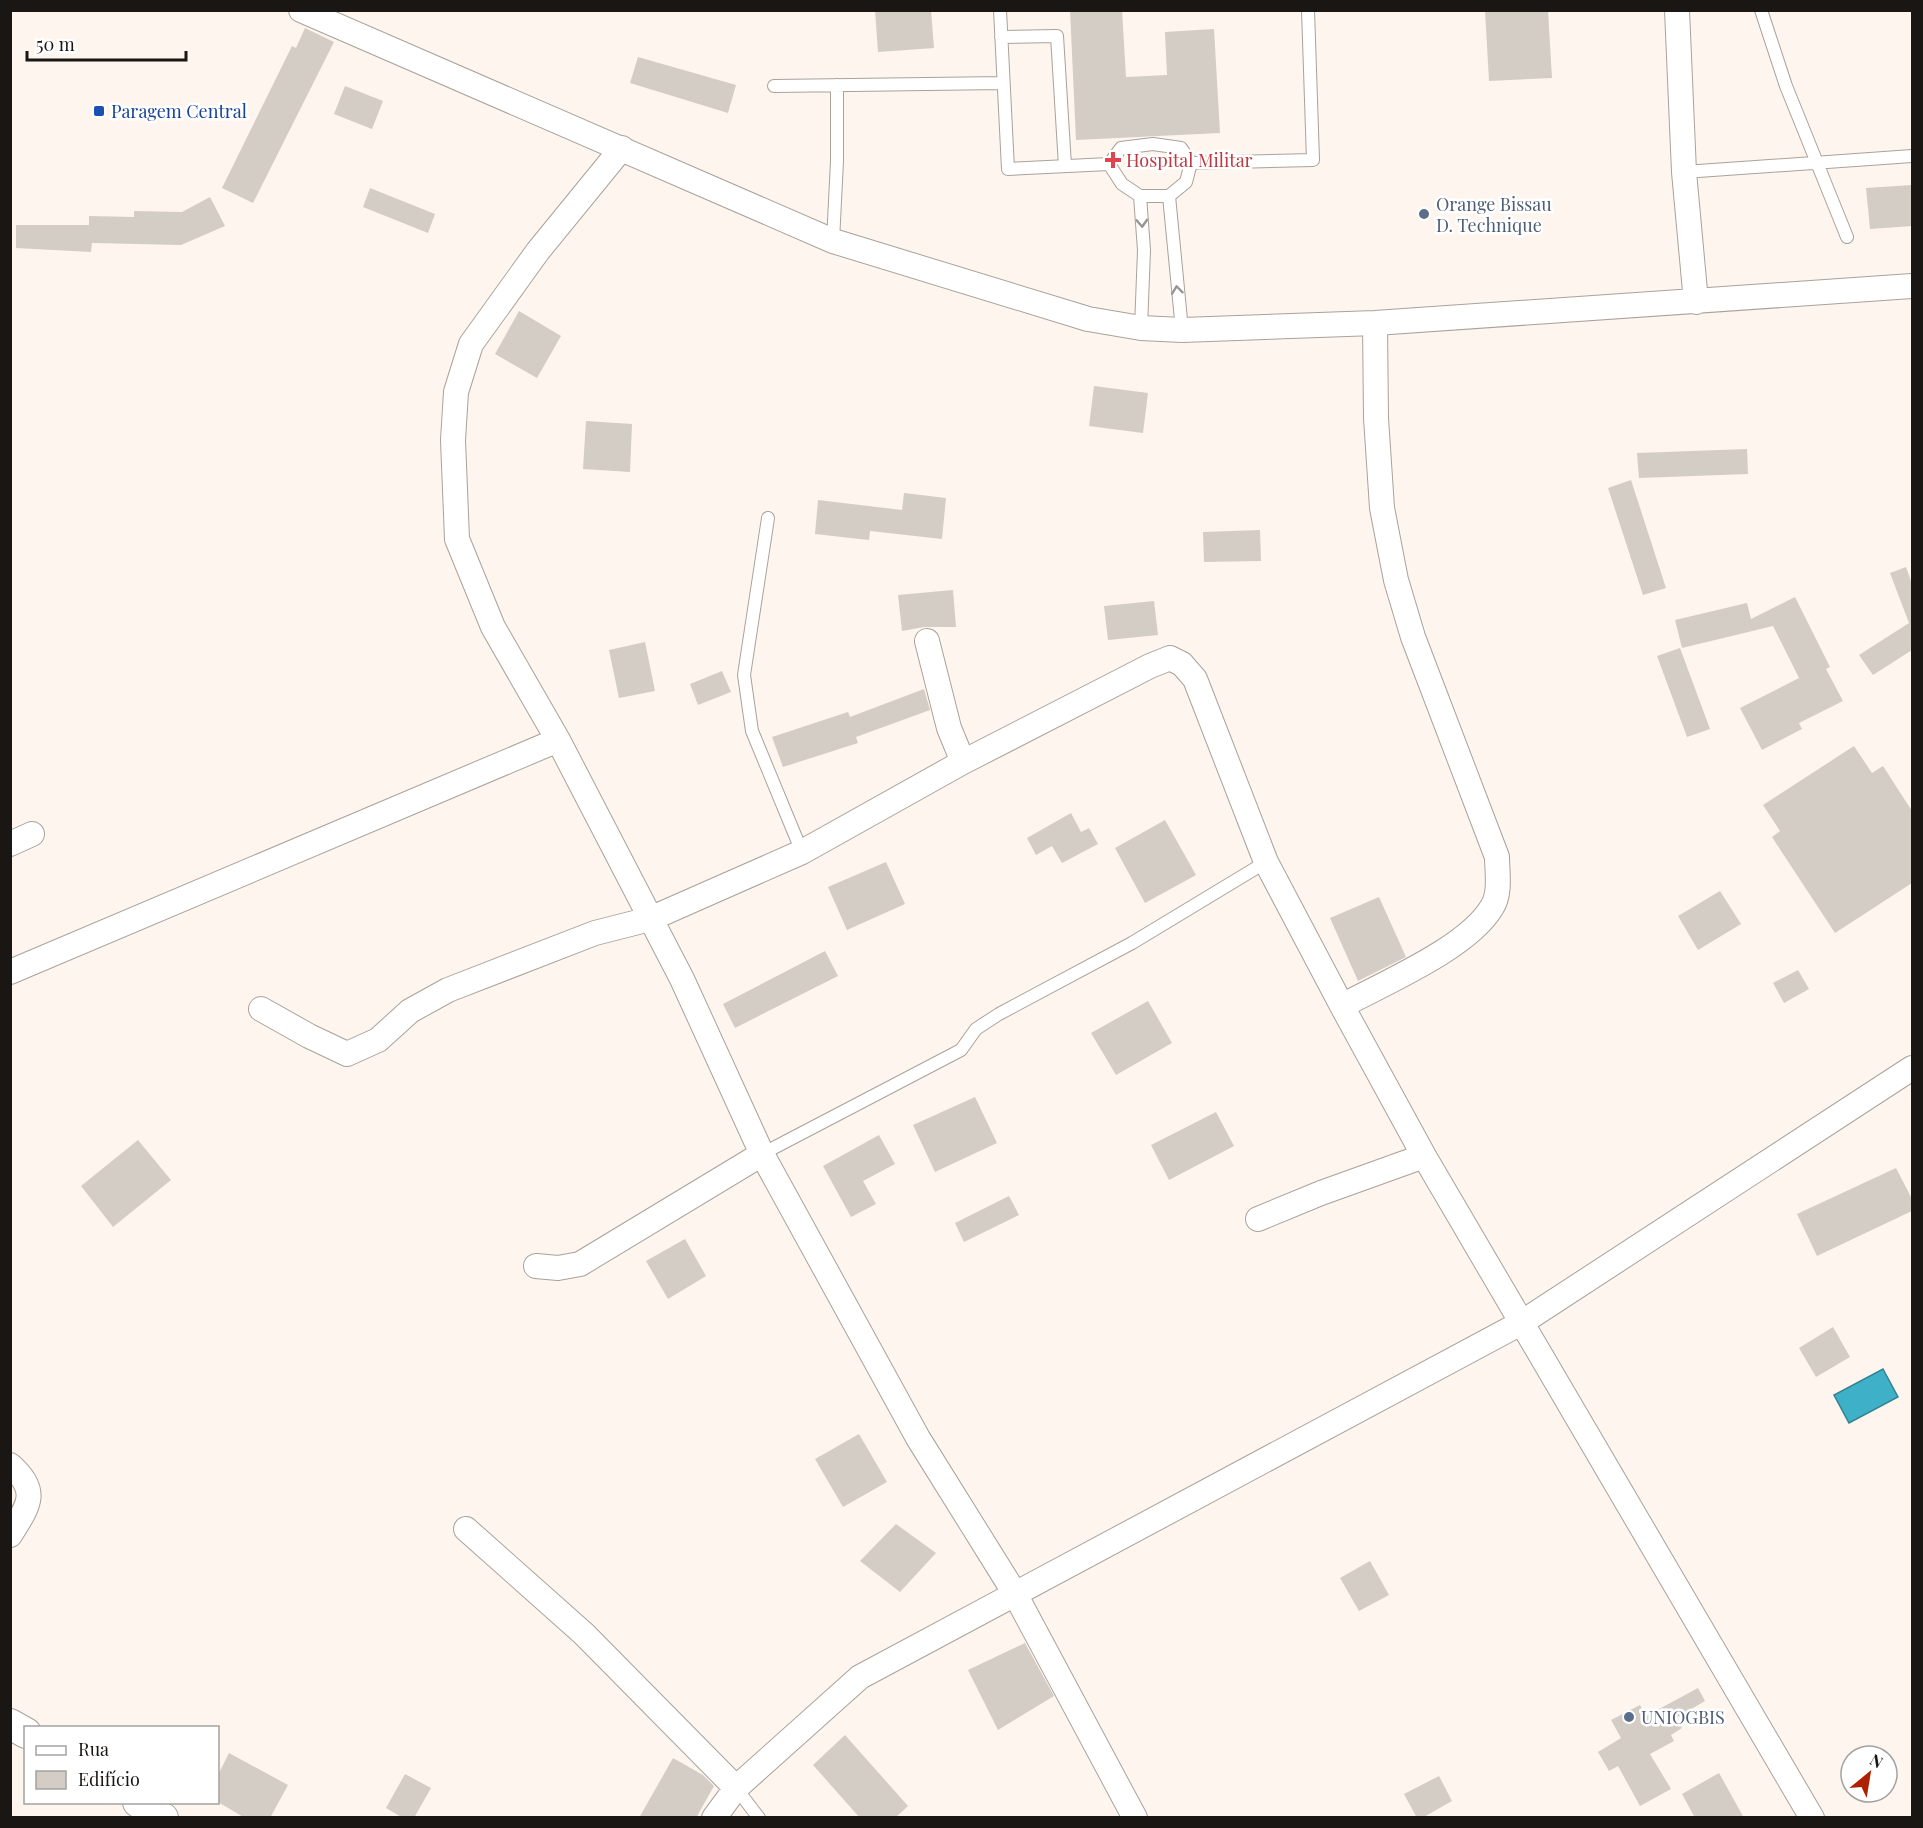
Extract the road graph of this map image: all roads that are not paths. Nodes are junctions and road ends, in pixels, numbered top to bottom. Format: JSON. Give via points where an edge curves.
{"nodes":[{"id":1,"x":301,"y":10,"type":"edge"},
{"id":2,"x":1000,"y":10,"type":"edge"},
{"id":3,"x":1308,"y":10,"type":"edge"},
{"id":4,"x":1677,"y":10,"type":"edge"},
{"id":5,"x":1763,"y":12,"type":"edge"},
{"id":6,"x":339,"y":18,"type":"edge"},
{"id":7,"x":1001,"y":37,"type":"junction"},
{"id":8,"x":1003,"y":83,"type":"junction"},
{"id":9,"x":837,"y":85,"type":"junction"},
{"id":10,"x":774,"y":86,"type":"dead end"},
{"id":11,"x":622,"y":148,"type":"junction"},
{"id":12,"x":1912,"y":156,"type":"edge"},
{"id":13,"x":1817,"y":162,"type":"junction"},
{"id":14,"x":1191,"y":163,"type":"junction"},
{"id":15,"x":1109,"y":164,"type":"junction"},
{"id":16,"x":1065,"y":166,"type":"junction"},
{"id":17,"x":1684,"y":172,"type":"junction"},
{"id":18,"x":1140,"y":196,"type":"junction"},
{"id":19,"x":1169,"y":196,"type":"junction"},
{"id":20,"x":1847,"y":237,"type":"dead end"},
{"id":21,"x":832,"y":241,"type":"junction"},
{"id":22,"x":1912,"y":286,"type":"edge"},
{"id":23,"x":1696,"y":302,"type":"junction"},
{"id":24,"x":1375,"y":323,"type":"junction"},
{"id":25,"x":1141,"y":327,"type":"junction"},
{"id":26,"x":1182,"y":330,"type":"junction"},
{"id":27,"x":768,"y":518,"type":"dead end"},
{"id":28,"x":927,"y":640,"type":"dead end"},
{"id":29,"x":558,"y":740,"type":"junction"},
{"id":30,"x":963,"y":762,"type":"junction"},
{"id":31,"x":802,"y":852,"type":"junction"},
{"id":32,"x":1266,"y":862,"type":"junction"},
{"id":33,"x":650,"y":919,"type":"junction"},
{"id":34,"x":10,"y":972,"type":"edge"},
{"id":35,"x":1342,"y":1006,"type":"junction"},
{"id":36,"x":261,"y":1009,"type":"dead end"},
{"id":37,"x":1912,"y":1068,"type":"edge"},
{"id":38,"x":762,"y":1154,"type":"junction"},
{"id":39,"x":1424,"y":1156,"type":"junction"},
{"id":40,"x":1258,"y":1219,"type":"dead end"},
{"id":41,"x":536,"y":1266,"type":"dead end"},
{"id":42,"x":1521,"y":1323,"type":"junction"},
{"id":43,"x":10,"y":1465,"type":"edge"},
{"id":44,"x":466,"y":1529,"type":"dead end"},
{"id":45,"x":10,"y":1535,"type":"edge"},
{"id":46,"x":1014,"y":1592,"type":"junction"},
{"id":47,"x":10,"y":1724,"type":"edge"},
{"id":48,"x":24,"y":1732,"type":"edge"},
{"id":49,"x":736,"y":1788,"type":"junction"},
{"id":50,"x":140,"y":1804,"type":"edge"},
{"id":51,"x":163,"y":1818,"type":"edge"},
{"id":52,"x":714,"y":1818,"type":"edge"},
{"id":53,"x":759,"y":1818,"type":"edge"},
{"id":54,"x":1135,"y":1818,"type":"edge"},
{"id":55,"x":1812,"y":1818,"type":"edge"}],
"edges":[{"from":1,"to":6,"type":"street"},
{"from":2,"to":7,"type":"lane"},
{"from":3,"to":14,"type":"lane","via":[[1312,160]]},
{"from":4,"to":17,"type":"street"},
{"from":5,"to":13,"type":"lane","via":[[1786,86]]},
{"from":6,"to":11,"type":"street"},
{"from":7,"to":8,"type":"lane"},
{"from":7,"to":16,"type":"lane","via":[[1057,36]]},
{"from":8,"to":9,"type":"lane"},
{"from":8,"to":16,"type":"lane","via":[[1008,170]]},
{"from":9,"to":10,"type":"lane"},
{"from":9,"to":21,"type":"lane"},
{"from":11,"to":21,"type":"street"},
{"from":11,"to":29,"type":"street","via":[[538,251],[471,344],[456,392],[453,440],[457,539],[493,627]]},
{"from":12,"to":13,"type":"lane"},
{"from":13,"to":17,"type":"lane"},
{"from":13,"to":20,"type":"lane"},
{"from":14,"to":15,"type":"lane","via":[[1180,148],[1153,144],[1121,148]]},
{"from":14,"to":19,"type":"lane","via":[[1186,182]]},
{"from":15,"to":16,"type":"lane"},
{"from":15,"to":18,"type":"lane","via":[[1122,184]]},
{"from":17,"to":23,"type":"street"},
{"from":18,"to":19,"type":"lane"},
{"from":18,"to":25,"type":"lane","one_way":true,"via":[[1144,250]]},
{"from":26,"to":19,"type":"lane","one_way":true},
{"from":21,"to":25,"type":"street","via":[[1088,320]]},
{"from":22,"to":23,"type":"street"},
{"from":23,"to":24,"type":"street"},
{"from":24,"to":26,"type":"street"},
{"from":24,"to":35,"type":"street","via":[[1382,508],[1395,579],[1413,637],[1497,856],[1498,883],[1493,905],[1476,927],[1456,943]]},
{"from":25,"to":26,"type":"street"},
{"from":27,"to":31,"type":"lane","via":[[744,675],[752,731]]},
{"from":28,"to":30,"type":"street","via":[[949,728]]},
{"from":29,"to":33,"type":"street"},
{"from":29,"to":34,"type":"street"},
{"from":30,"to":31,"type":"street"},
{"from":30,"to":32,"type":"street","via":[[1170,658],[1182,664],[1195,679]]},
{"from":31,"to":33,"type":"street"},
{"from":32,"to":35,"type":"street"},
{"from":32,"to":38,"type":"lane","via":[[1132,943],[999,1014],[976,1029],[961,1050]]},
{"from":33,"to":36,"type":"street","via":[[595,933],[448,990],[410,1011],[378,1040],[347,1054]]},
{"from":33,"to":38,"type":"street","via":[[682,979]]},
{"from":35,"to":39,"type":"street"},
{"from":37,"to":42,"type":"street"},
{"from":38,"to":41,"type":"street","via":[[580,1264]]},
{"from":38,"to":46,"type":"street","via":[[918,1438]]},
{"from":39,"to":40,"type":"street"},
{"from":39,"to":42,"type":"street"},
{"from":42,"to":46,"type":"street","via":[[1251,1470]]},
{"from":42,"to":55,"type":"street"},
{"from":43,"to":45,"type":"street","via":[[26,1479],[30,1495]]},
{"from":44,"to":49,"type":"street","via":[[584,1634]]},
{"from":46,"to":49,"type":"street","via":[[860,1677]]},
{"from":46,"to":54,"type":"street"},
{"from":47,"to":48,"type":"street"},
{"from":49,"to":52,"type":"street"},
{"from":49,"to":53,"type":"lane"},
{"from":50,"to":51,"type":"street"}]}
